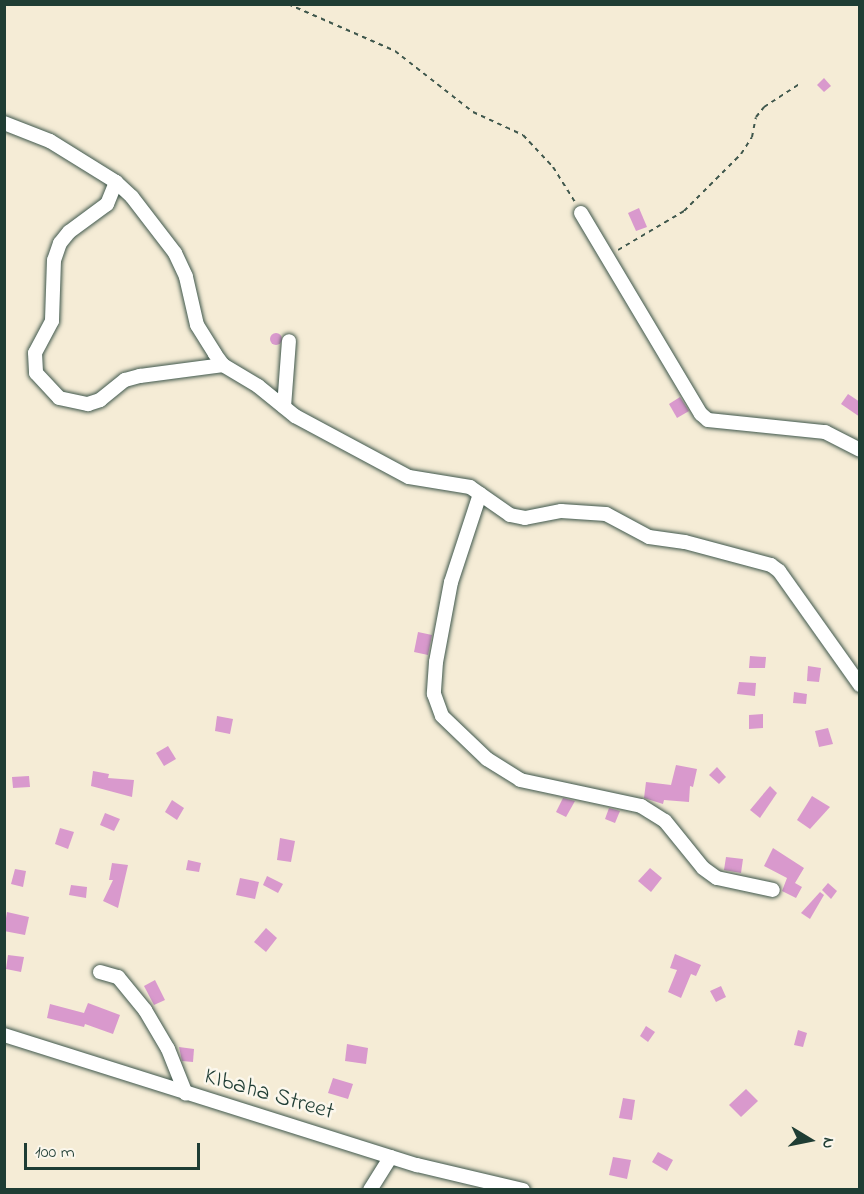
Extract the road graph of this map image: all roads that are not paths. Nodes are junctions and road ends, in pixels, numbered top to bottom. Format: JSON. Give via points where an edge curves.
{"nodes":[{"id":1,"x":4,"y":123,"type":"edge"},
{"id":2,"x":116,"y":182,"type":"junction"},
{"id":3,"x":581,"y":213,"type":"road end"},
{"id":4,"x":289,"y":341,"type":"dead end"},
{"id":5,"x":223,"y":365,"type":"junction"},
{"id":6,"x":284,"y":407,"type":"junction"},
{"id":7,"x":860,"y":450,"type":"edge"},
{"id":8,"x":480,"y":494,"type":"junction"},
{"id":9,"x":860,"y":685,"type":"edge"},
{"id":10,"x":773,"y":890,"type":"dead end"},
{"id":11,"x":100,"y":972,"type":"dead end"},
{"id":12,"x":4,"y":1035,"type":"edge"},
{"id":13,"x":186,"y":1094,"type":"junction"},
{"id":14,"x":391,"y":1157,"type":"junction"},
{"id":15,"x":370,"y":1190,"type":"edge"},
{"id":16,"x":523,"y":1190,"type":"edge"}],
"edges":[{"from":1,"to":2,"type":"street","via":[[50,141]]},
{"from":2,"to":5,"type":"street","via":[[149,215],[175,253],[186,277],[197,325]]},
{"from":2,"to":5,"type":"street","via":[[107,204],[60,243],[54,260],[52,321],[35,353],[36,373],[59,398],[88,404],[100,400],[125,380]]},
{"from":3,"to":7,"type":"street","via":[[604,257],[708,420],[798,426],[825,432]]},
{"from":4,"to":6,"type":"street"},
{"from":5,"to":6,"type":"street"},
{"from":6,"to":8,"type":"street","via":[[395,471],[419,480],[461,483]]},
{"from":8,"to":9,"type":"street","via":[[510,515],[525,518],[561,511],[606,514],[649,537],[686,542],[771,565]]},
{"from":8,"to":10,"type":"street","via":[[451,582],[436,662],[434,694],[442,716],[487,759],[520,780],[641,806],[665,821],[717,878]]},
{"from":11,"to":13,"type":"street","via":[[118,977],[146,1010],[168,1049]]},
{"from":12,"to":13,"type":"street","name":"KIbaha Street"},
{"from":13,"to":14,"type":"street","name":"KIbaha Street"},
{"from":14,"to":15,"type":"street"},
{"from":14,"to":16,"type":"street","name":"KIbaha Street"}]}
